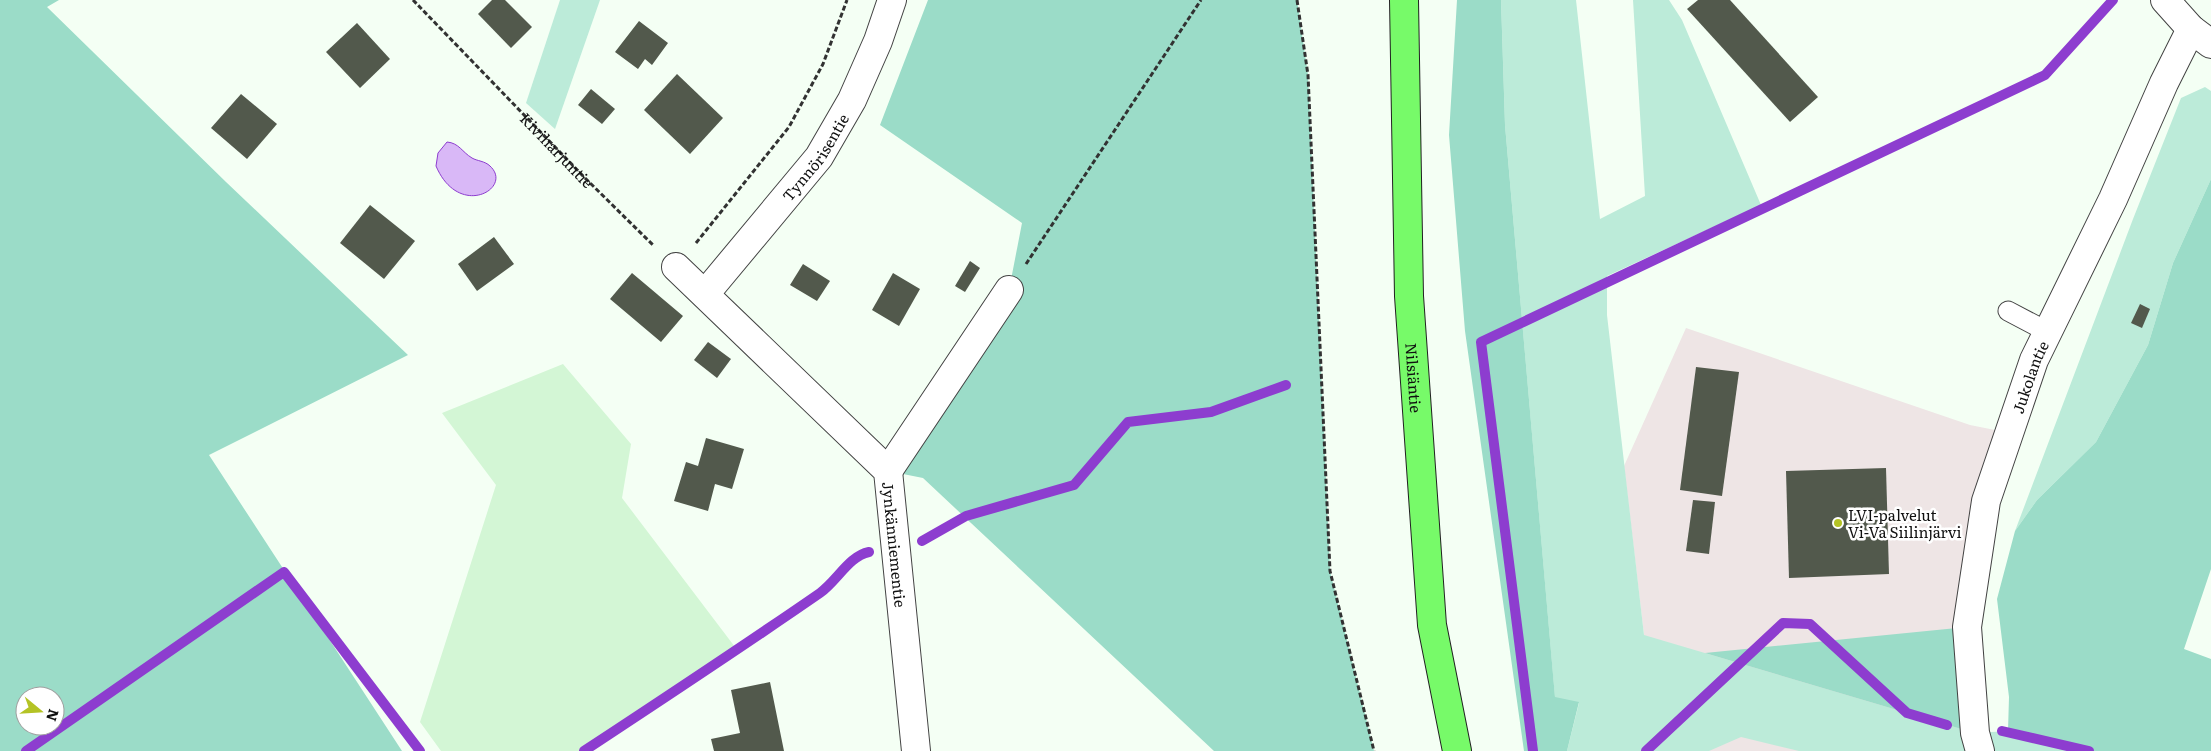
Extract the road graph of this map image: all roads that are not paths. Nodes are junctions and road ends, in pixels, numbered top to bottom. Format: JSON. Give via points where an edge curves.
{"nodes":[{"id":1,"x":892,"y":0,"type":"edge"},
{"id":2,"x":1404,"y":0,"type":"edge"},
{"id":3,"x":2165,"y":0,"type":"edge"},
{"id":4,"x":2201,"y":36,"type":"edge"},
{"id":5,"x":676,"y":267,"type":"road end"},
{"id":6,"x":1009,"y":290,"type":"road end"},
{"id":7,"x":705,"y":294,"type":"junction"},
{"id":8,"x":2008,"y":311,"type":"dead end"},
{"id":9,"x":2048,"y":332,"type":"junction"},
{"id":10,"x":888,"y":471,"type":"junction"},
{"id":11,"x":916,"y":751,"type":"edge"},
{"id":12,"x":1457,"y":751,"type":"edge"},
{"id":13,"x":1980,"y":751,"type":"edge"}],
"edges":[{"from":1,"to":7,"type":"street","name":"Tynnörisentie","via":[[852,100],[819,157]]},
{"from":2,"to":12,"type":"main road","name":"Nilsiäntie","via":[[1409,296],[1432,625]]},
{"from":3,"to":4,"type":"street"},
{"from":4,"to":9,"type":"street","name":"Jukolantie","via":[[2164,83],[2113,199]]},
{"from":5,"to":7,"type":"street"},
{"from":6,"to":10,"type":"street"},
{"from":7,"to":10,"type":"street","name":"Jynkänniementie"},
{"from":8,"to":9,"type":"lane"},
{"from":9,"to":13,"type":"street","name":"Jukolantie","via":[[2034,360],[1986,501],[1967,627],[1975,733]]},
{"from":10,"to":11,"type":"street","name":"Jynkänniementie"}]}
